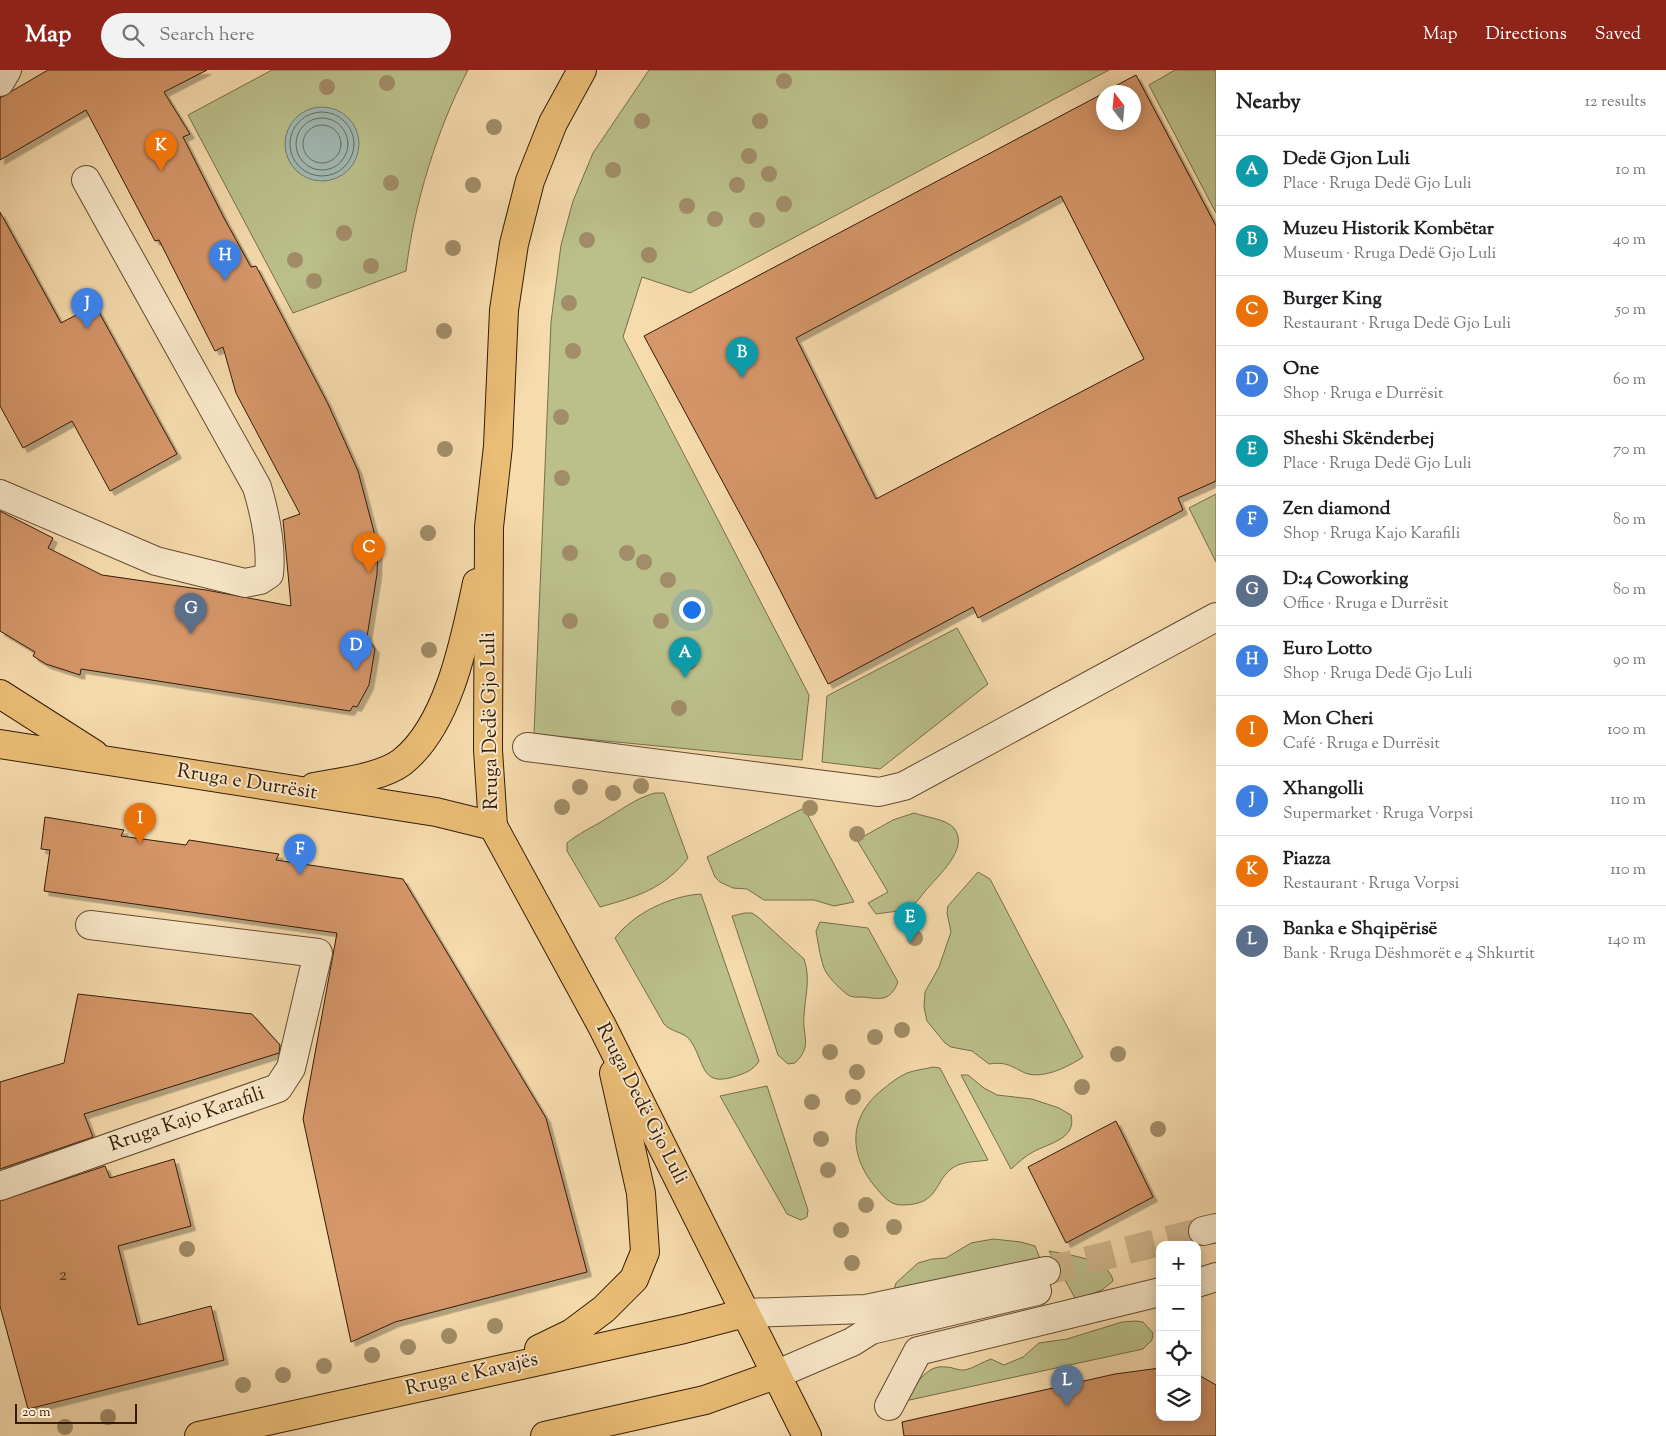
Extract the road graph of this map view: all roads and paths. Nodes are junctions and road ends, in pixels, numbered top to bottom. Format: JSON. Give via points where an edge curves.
{"nodes":[{"id":1,"x":7,"y":70,"type":"edge"},
{"id":2,"x":582,"y":70,"type":"edge"},
{"id":3,"x":0,"y":82,"type":"edge"},
{"id":4,"x":86,"y":180,"type":"dead end"},
{"id":5,"x":0,"y":494,"type":"edge"},
{"id":6,"x":489,"y":528,"type":"junction"},
{"id":7,"x":1216,"y":617,"type":"edge"},
{"id":8,"x":0,"y":694,"type":"edge"},
{"id":9,"x":0,"y":744,"type":"edge"},
{"id":10,"x":527,"y":747,"type":"dead end"},
{"id":11,"x":104,"y":760,"type":"junction"},
{"id":12,"x":298,"y":791,"type":"junction"},
{"id":13,"x":494,"y":826,"type":"junction"},
{"id":14,"x":90,"y":925,"type":"dead end"},
{"id":15,"x":602,"y":1026,"type":"junction"},
{"id":16,"x":0,"y":1186,"type":"edge"},
{"id":17,"x":1216,"y":1277,"type":"edge"},
{"id":18,"x":1201,"y":1282,"type":"edge"},
{"id":19,"x":1156,"y":1293,"type":"edge"},
{"id":20,"x":746,"y":1313,"type":"junction"},
{"id":21,"x":770,"y":1363,"type":"junction"},
{"id":22,"x":493,"y":1370,"type":"junction"},
{"id":23,"x":889,"y":1406,"type":"dead end"},
{"id":24,"x":199,"y":1436,"type":"edge"},
{"id":25,"x":545,"y":1436,"type":"edge"},
{"id":26,"x":807,"y":1436,"type":"edge"}],
"edges":[{"from":1,"to":3,"type":"street"},
{"from":2,"to":6,"type":"main road","name":"Rruga Dedë Gjo Luli","via":[[553,123],[530,181],[514,244],[504,310],[498,446]]},
{"from":4,"to":5,"type":"street","via":[[257,487],[265,517],[269,574],[245,583],[156,561]]},
{"from":6,"to":12,"type":"main road","via":[[467,630],[446,700],[420,743],[401,763],[384,771]]},
{"from":6,"to":13,"type":"main road","name":"Rruga Dedë Gjo Luli","via":[[488,750]]},
{"from":7,"to":10,"type":"street","via":[[912,782],[879,792]]},
{"from":8,"to":11,"type":"main road"},
{"from":9,"to":11,"type":"main road","name":"Rruga e Durrësit"},
{"from":11,"to":12,"type":"main road","name":"Rruga e Durrësit"},
{"from":12,"to":13,"type":"main road","name":"Rruga e Durrësit","via":[[436,812]]},
{"from":13,"to":15,"type":"main road","name":"Rruga Dedë Gjo Luli"},
{"from":14,"to":16,"type":"street","name":"Rruga Kajo Karafili","via":[[318,953],[291,1068],[278,1088]]},
{"from":15,"to":20,"type":"main road","name":"Rruga Dedë Gjo Luli"},
{"from":15,"to":22,"type":"main road","via":[[641,1193],[644,1252],[634,1279],[604,1309],[572,1334]]},
{"from":17,"to":18,"type":"street"},
{"from":19,"to":23,"type":"street","via":[[918,1351]]},
{"from":20,"to":21,"type":"main road","name":"Rruga Dedë Gjo Luli"},
{"from":20,"to":21,"type":"street","via":[[866,1309],[1050,1279],[871,1330],[852,1342]]},
{"from":20,"to":22,"type":"main road","name":"Rruga e Kavajës"},
{"from":21,"to":25,"type":"main road","via":[[705,1400]]},
{"from":21,"to":26,"type":"main road","name":"Rruga Dedë Gjo Luli"},
{"from":22,"to":24,"type":"main road","name":"Rruga e Kavajës"}]}
